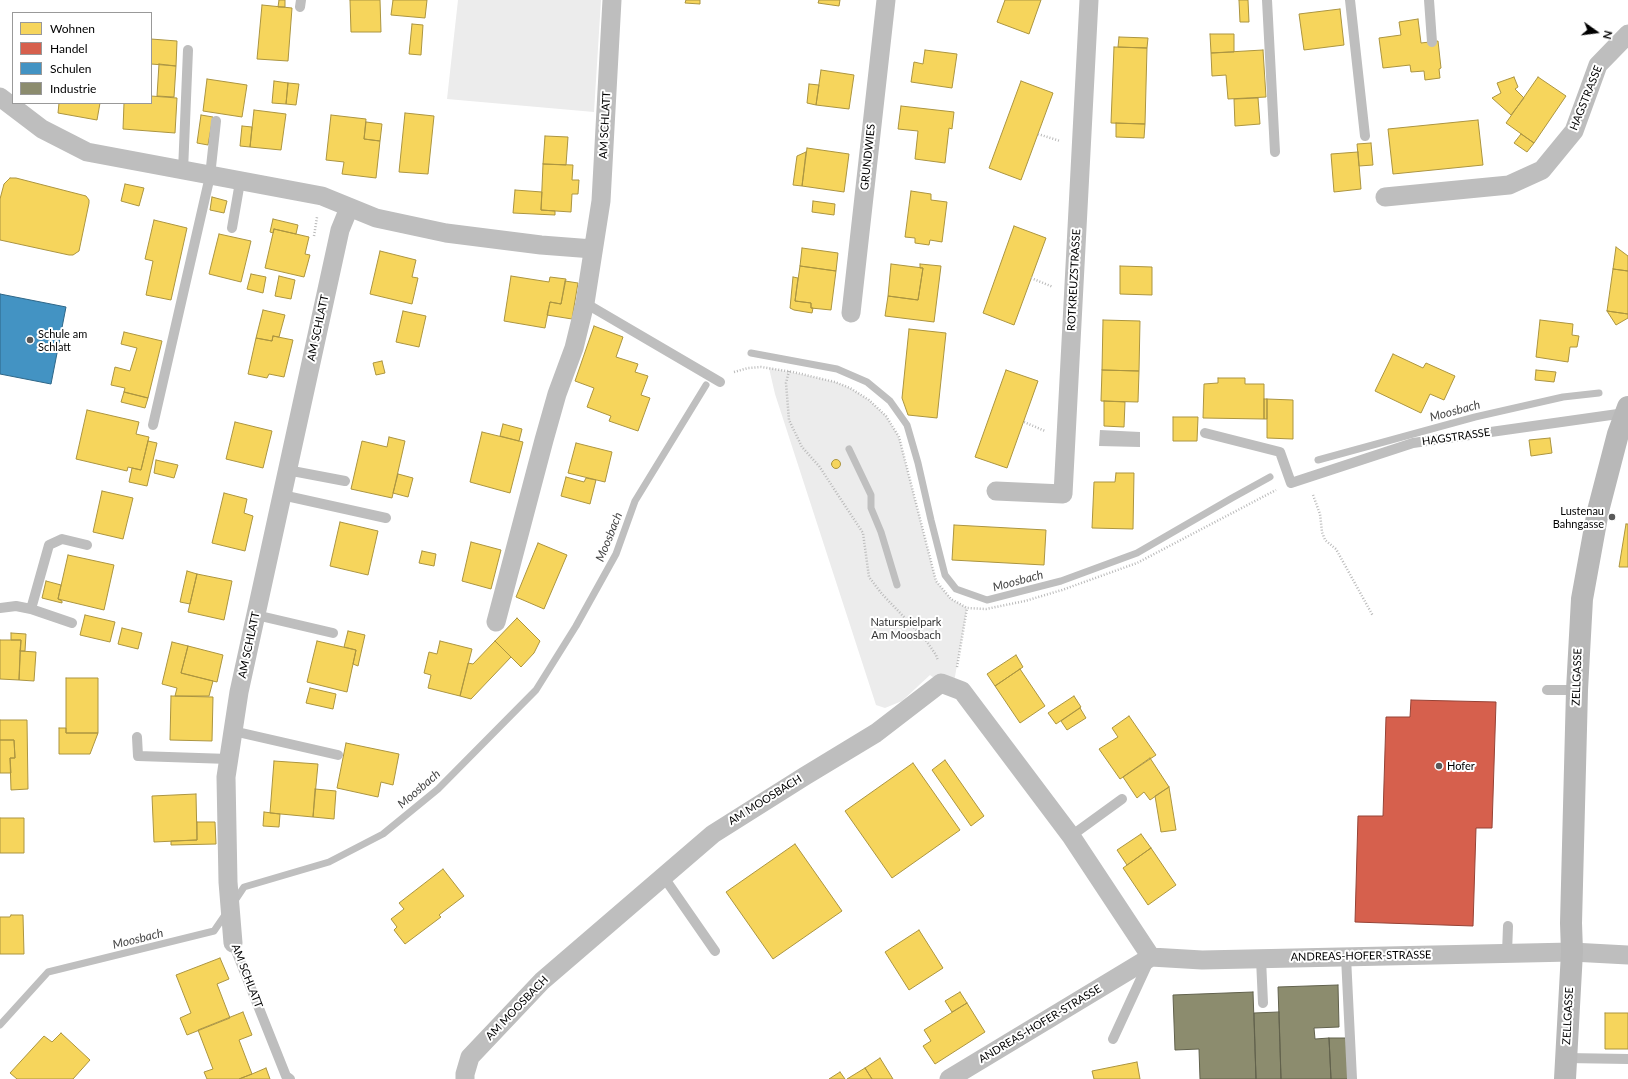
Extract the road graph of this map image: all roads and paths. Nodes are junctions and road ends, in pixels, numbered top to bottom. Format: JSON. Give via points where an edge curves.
{"nodes":[{"id":1,"x":612,"y":0,"type":"edge"},
{"id":2,"x":886,"y":0,"type":"edge"},
{"id":3,"x":1089,"y":0,"type":"edge"},
{"id":4,"x":1267,"y":0,"type":"edge"},
{"id":5,"x":1350,"y":0,"type":"edge"},
{"id":6,"x":1428,"y":0,"type":"edge"},
{"id":7,"x":1628,"y":34,"type":"edge"},
{"id":8,"x":1432,"y":42,"type":"dead end"},
{"id":9,"x":188,"y":50,"type":"dead end"},
{"id":10,"x":0,"y":97,"type":"edge"},
{"id":11,"x":216,"y":121,"type":"dead end"},
{"id":12,"x":1365,"y":136,"type":"dead end"},
{"id":13,"x":1275,"y":152,"type":"dead end"},
{"id":14,"x":183,"y":170,"type":"junction"},
{"id":15,"x":210,"y":176,"type":"junction"},
{"id":16,"x":240,"y":182,"type":"junction"},
{"id":17,"x":1385,"y":197,"type":"dead end"},
{"id":18,"x":349,"y":208,"type":"junction"},
{"id":19,"x":232,"y":228,"type":"dead end"},
{"id":20,"x":593,"y":249,"type":"junction"},
{"id":21,"x":585,"y":303,"type":"junction"},
{"id":22,"x":851,"y":313,"type":"dead end"},
{"id":23,"x":789,"y":372,"type":"dead end"},
{"id":24,"x":720,"y":382,"type":"dead end"},
{"id":25,"x":1627,"y":410,"type":"edge"},
{"id":26,"x":153,"y":425,"type":"dead end"},
{"id":27,"x":1205,"y":433,"type":"dead end"},
{"id":28,"x":287,"y":470,"type":"junction"},
{"id":29,"x":1304,"y":478,"type":"junction"},
{"id":30,"x":345,"y":481,"type":"dead end"},
{"id":31,"x":996,"y":491,"type":"dead end"},
{"id":32,"x":282,"y":495,"type":"junction"},
{"id":33,"x":386,"y":518,"type":"dead end"},
{"id":34,"x":87,"y":545,"type":"dead end"},
{"id":35,"x":0,"y":608,"type":"edge"},
{"id":36,"x":967,"y":608,"type":"dead end"},
{"id":37,"x":31,"y":609,"type":"junction"},
{"id":38,"x":256,"y":615,"type":"junction"},
{"id":39,"x":1373,"y":616,"type":"dead end"},
{"id":40,"x":496,"y":622,"type":"dead end"},
{"id":41,"x":72,"y":623,"type":"dead end"},
{"id":42,"x":333,"y":633,"type":"dead end"},
{"id":43,"x":947,"y":685,"type":"junction"},
{"id":44,"x":1547,"y":690,"type":"dead end"},
{"id":45,"x":1577,"y":690,"type":"junction"},
{"id":46,"x":233,"y":731,"type":"junction"},
{"id":47,"x":137,"y":737,"type":"dead end"},
{"id":48,"x":338,"y":755,"type":"dead end"},
{"id":49,"x":229,"y":759,"type":"junction"},
{"id":50,"x":1122,"y":799,"type":"dead end"},
{"id":51,"x":1072,"y":836,"type":"junction"},
{"id":52,"x":663,"y":876,"type":"junction"},
{"id":53,"x":1508,"y":926,"type":"dead end"},
{"id":54,"x":233,"y":943,"type":"joint"},
{"id":55,"x":715,"y":951,"type":"dead end"},
{"id":56,"x":1572,"y":952,"type":"junction"},
{"id":57,"x":1507,"y":953,"type":"junction"},
{"id":58,"x":1628,"y":955,"type":"edge"},
{"id":59,"x":1151,"y":957,"type":"junction"},
{"id":60,"x":1346,"y":957,"type":"junction"},
{"id":61,"x":1261,"y":959,"type":"junction"},
{"id":62,"x":1263,"y":1003,"type":"dead end"},
{"id":63,"x":1113,"y":1039,"type":"dead end"},
{"id":64,"x":1628,"y":1059,"type":"edge"},
{"id":65,"x":1565,"y":1069,"type":"edge"},
{"id":66,"x":290,"y":1079,"type":"edge"},
{"id":67,"x":465,"y":1079,"type":"edge"},
{"id":68,"x":949,"y":1079,"type":"edge"},
{"id":69,"x":1352,"y":1079,"type":"edge"}],
"edges":[{"from":1,"to":20,"type":"street","name":"AM SCHLATT","via":[[601,201]]},
{"from":2,"to":22,"type":"street","name":"GRUNDWIES"},
{"from":3,"to":31,"type":"street","name":"ROTKREUZSTRASSE","via":[[1063,494]]},
{"from":4,"to":13,"type":"lane"},
{"from":5,"to":12,"type":"lane"},
{"from":6,"to":8,"type":"lane"},
{"from":7,"to":17,"type":"street","name":"HAGSTRASSE","via":[[1598,65],[1574,131],[1542,170],[1509,185]]},
{"from":9,"to":14,"type":"lane"},
{"from":10,"to":14,"type":"street","via":[[42,128],[87,152]]},
{"from":11,"to":15,"type":"lane"},
{"from":14,"to":15,"type":"street"},
{"from":15,"to":16,"type":"street"},
{"from":15,"to":26,"type":"lane"},
{"from":16,"to":18,"type":"street","via":[[322,196]]},
{"from":16,"to":19,"type":"lane"},
{"from":18,"to":20,"type":"street","via":[[376,218],[446,233]]},
{"from":18,"to":28,"type":"street","name":"AM SCHLATT","via":[[340,230]]},
{"from":20,"to":21,"type":"street","name":"AM SCHLATT"},
{"from":21,"to":24,"type":"lane"},
{"from":21,"to":40,"type":"street","name":"AM SCHLATT","via":[[574,348],[544,440]]},
{"from":23,"to":43,"type":"path","via":[[786,383],[789,420],[802,447],[819,466],[863,533],[869,576],[882,594],[925,639],[936,655]]},
{"from":25,"to":29,"type":"lane","name":"HAGSTRASSE","via":[[1413,443]]},
{"from":25,"to":45,"type":"main road","name":"ZELLGASSE","via":[[1598,511],[1582,599]]},
{"from":27,"to":29,"type":"lane","name":"HAGSTRASSE","via":[[1280,452],[1291,483]]},
{"from":28,"to":30,"type":"lane"},
{"from":28,"to":32,"type":"street","name":"AM SCHLATT"},
{"from":29,"to":39,"type":"path","via":[[1315,499],[1325,540],[1336,549]]},
{"from":32,"to":33,"type":"lane"},
{"from":32,"to":38,"type":"street","name":"AM SCHLATT"},
{"from":34,"to":37,"type":"lane","via":[[62,539],[49,545]]},
{"from":35,"to":37,"type":"lane","via":[[16,606]]},
{"from":36,"to":43,"type":"path"},
{"from":37,"to":41,"type":"lane"},
{"from":38,"to":42,"type":"lane"},
{"from":38,"to":46,"type":"street","name":"AM SCHLATT"},
{"from":43,"to":51,"type":"street","via":[[962,691]]},
{"from":43,"to":52,"type":"street","name":"AM MOOSBACH","via":[[876,733],[713,834]]},
{"from":44,"to":45,"type":"lane"},
{"from":45,"to":56,"type":"main road","name":"ZELLGASSE"},
{"from":46,"to":48,"type":"lane"},
{"from":46,"to":49,"type":"street","name":"AM SCHLATT"},
{"from":47,"to":49,"type":"lane","via":[[138,756]]},
{"from":49,"to":54,"type":"street","name":"AM SCHLATT","via":[[226,777],[228,882]]},
{"from":50,"to":51,"type":"lane"},
{"from":51,"to":59,"type":"street"},
{"from":52,"to":55,"type":"lane"},
{"from":52,"to":67,"type":"street","name":"AM MOOSBACH","via":[[542,981],[470,1056]]},
{"from":53,"to":57,"type":"lane"},
{"from":54,"to":66,"type":"lane","name":"AM SCHLATT","via":[[286,1076]]},
{"from":56,"to":57,"type":"street","name":"ANDREAS-HOFER-STRASSE"},
{"from":56,"to":58,"type":"street"},
{"from":56,"to":65,"type":"main road","name":"ZELLGASSE"},
{"from":57,"to":60,"type":"street","name":"ANDREAS-HOFER-STRASSE"},
{"from":59,"to":61,"type":"street","name":"ANDREAS-HOFER-STRASSE","via":[[1202,960]]},
{"from":59,"to":63,"type":"lane"},
{"from":59,"to":68,"type":"street","name":"ANDREAS-HOFER-STRASSE"},
{"from":60,"to":61,"type":"street","name":"ANDREAS-HOFER-STRASSE"},
{"from":60,"to":69,"type":"lane"},
{"from":61,"to":62,"type":"lane"},
{"from":64,"to":65,"type":"lane"}]}
